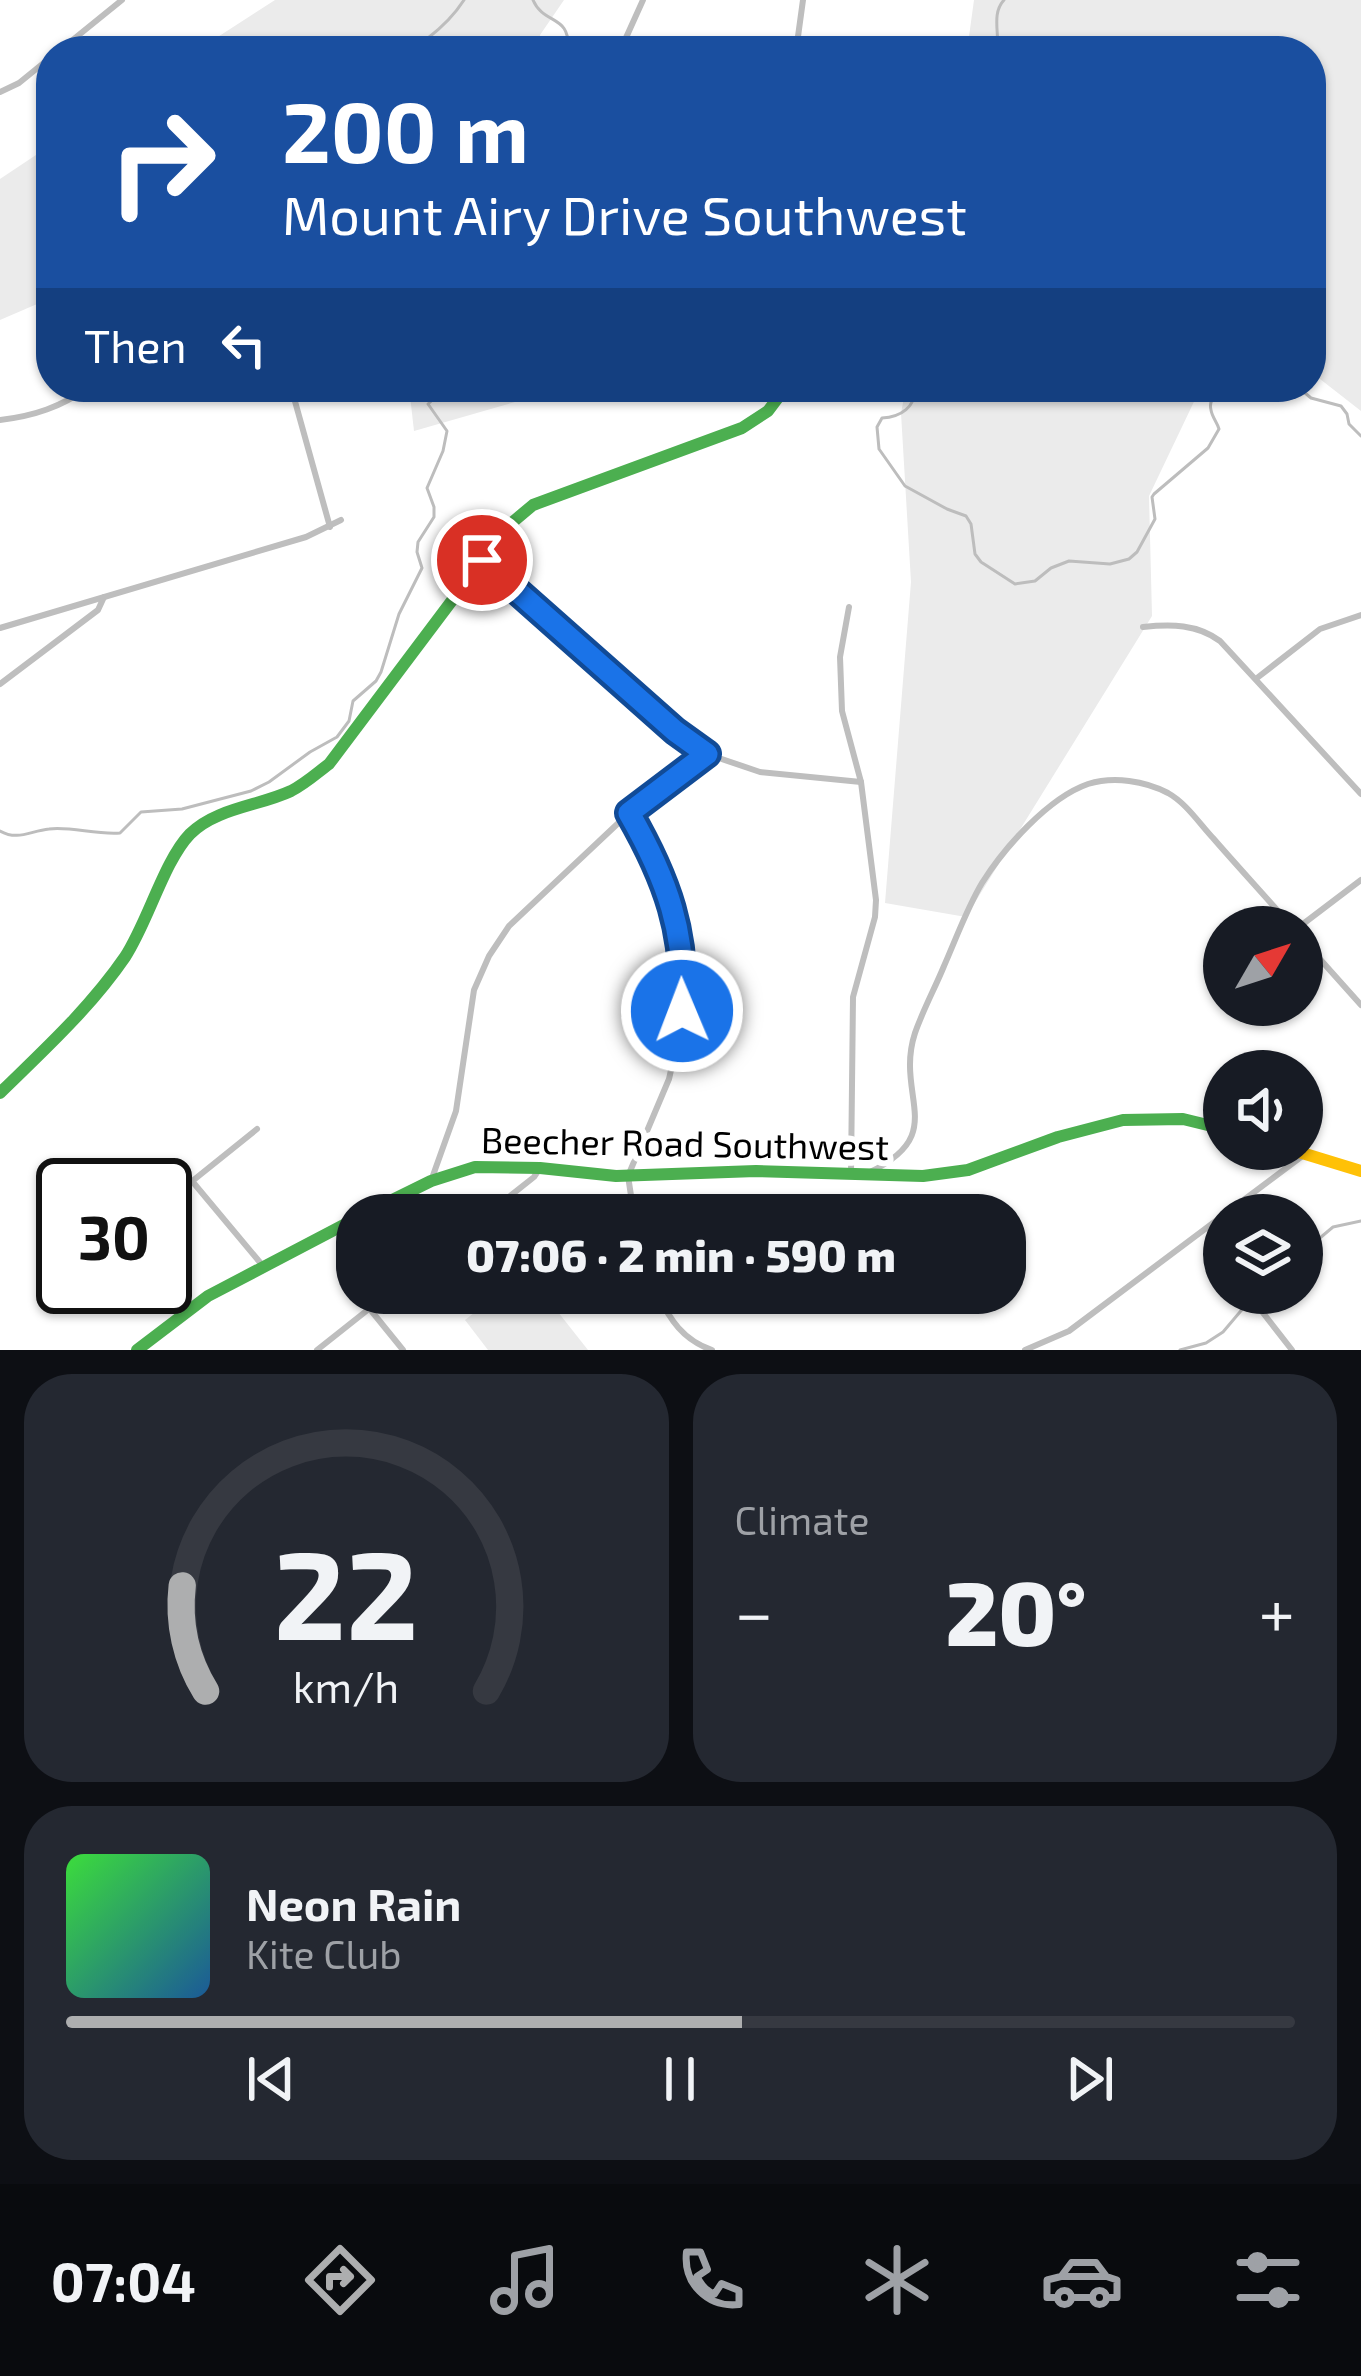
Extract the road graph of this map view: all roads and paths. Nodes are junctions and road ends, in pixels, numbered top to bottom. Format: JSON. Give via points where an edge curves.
{"nodes":[{"id":1,"x":122,"y":0,"type":"edge"},
{"id":2,"x":643,"y":0,"type":"edge"},
{"id":3,"x":802,"y":0,"type":"edge"},
{"id":4,"x":78,"y":36,"type":"edge"},
{"id":5,"x":627,"y":36,"type":"edge"},
{"id":6,"x":798,"y":36,"type":"edge"},
{"id":7,"x":36,"y":70,"type":"edge"},
{"id":8,"x":0,"y":92,"type":"edge"},
{"id":9,"x":65,"y":402,"type":"edge"},
{"id":10,"x":295,"y":402,"type":"edge"},
{"id":11,"x":775,"y":402,"type":"edge"},
{"id":12,"x":0,"y":420,"type":"edge"},
{"id":13,"x":341,"y":520,"type":"dead end"},
{"id":14,"x":330,"y":527,"type":"junction"},
{"id":15,"x":482,"y":560,"type":"junction"},
{"id":16,"x":104,"y":597,"type":"junction"},
{"id":17,"x":849,"y":607,"type":"dead end"},
{"id":18,"x":1361,"y":615,"type":"edge"},
{"id":19,"x":1143,"y":626,"type":"dead end"},
{"id":20,"x":0,"y":628,"type":"edge"},
{"id":21,"x":1257,"y":678,"type":"junction"},
{"id":22,"x":0,"y":684,"type":"edge"},
{"id":23,"x":707,"y":754,"type":"junction"},
{"id":24,"x":861,"y":782,"type":"junction"},
{"id":25,"x":1361,"y":794,"type":"edge"},
{"id":26,"x":629,"y":813,"type":"junction"},
{"id":27,"x":1361,"y":880,"type":"edge"},
{"id":28,"x":1276,"y":906,"type":"edge"},
{"id":29,"x":1323,"y":907,"type":"edge"},
{"id":30,"x":1323,"y":962,"type":"edge"},
{"id":31,"x":1361,"y":1005,"type":"edge"},
{"id":32,"x":0,"y":1093,"type":"edge"},
{"id":33,"x":1203,"y":1124,"type":"edge"},
{"id":34,"x":257,"y":1129,"type":"dead end"},
{"id":35,"x":1323,"y":1159,"type":"edge"},
{"id":36,"x":540,"y":1168,"type":"junction"},
{"id":37,"x":1284,"y":1170,"type":"edge"},
{"id":38,"x":1361,"y":1171,"type":"edge"},
{"id":39,"x":851,"y":1173,"type":"junction"},
{"id":40,"x":867,"y":1174,"type":"junction"},
{"id":41,"x":628,"y":1176,"type":"junction"},
{"id":42,"x":192,"y":1181,"type":"joint"},
{"id":43,"x":431,"y":1181,"type":"junction"},
{"id":44,"x":405,"y":1194,"type":"edge"},
{"id":45,"x":513,"y":1194,"type":"edge"},
{"id":46,"x":631,"y":1194,"type":"edge"},
{"id":47,"x":336,"y":1228,"type":"edge"},
{"id":48,"x":263,"y":1266,"type":"junction"},
{"id":49,"x":362,"y":1314,"type":"edge"},
{"id":50,"x":374,"y":1314,"type":"edge"},
{"id":51,"x":669,"y":1314,"type":"edge"},
{"id":52,"x":1264,"y":1314,"type":"edge"},
{"id":53,"x":137,"y":1350,"type":"edge"},
{"id":54,"x":317,"y":1350,"type":"edge"},
{"id":55,"x":403,"y":1350,"type":"edge"},
{"id":56,"x":712,"y":1350,"type":"edge"},
{"id":57,"x":1025,"y":1350,"type":"edge"},
{"id":58,"x":1292,"y":1350,"type":"edge"}],
"edges":[{"from":1,"to":4,"type":"street"},
{"from":2,"to":5,"type":"street"},
{"from":3,"to":6,"type":"street"},
{"from":7,"to":8,"type":"street"},
{"from":9,"to":12,"type":"street"},
{"from":10,"to":14,"type":"street"},
{"from":11,"to":15,"type":"street","via":[[742,428],[533,505]]},
{"from":13,"to":14,"type":"street"},
{"from":14,"to":16,"type":"street"},
{"from":15,"to":23,"type":"street"},
{"from":15,"to":32,"type":"street","via":[[329,764],[293,790],[202,824],[182,843],[124,958]]},
{"from":16,"to":20,"type":"street"},
{"from":16,"to":22,"type":"street","via":[[98,610]]},
{"from":17,"to":24,"type":"street","via":[[842,712]]},
{"from":18,"to":21,"type":"street","via":[[1320,629]]},
{"from":19,"to":21,"type":"street","via":[[1208,633]]},
{"from":21,"to":25,"type":"street"},
{"from":23,"to":24,"type":"street","via":[[760,772]]},
{"from":23,"to":26,"type":"street"},
{"from":24,"to":39,"type":"street","via":[[876,900],[854,997]]},
{"from":26,"to":41,"type":"street","via":[[668,888],[684,986],[668,1078]]},
{"from":26,"to":43,"type":"street","via":[[509,926],[489,956],[474,990],[456,1111]]},
{"from":27,"to":29,"type":"street"},
{"from":28,"to":40,"type":"street","via":[[1178,800],[1118,780],[1076,790],[1030,824],[980,887],[916,1031],[912,1138],[897,1158]]},
{"from":30,"to":31,"type":"street"},
{"from":33,"to":40,"type":"street","name":"Beecher Road Southwest","via":[[1139,1118],[968,1170]]},
{"from":34,"to":42,"type":"street"},
{"from":35,"to":38,"type":"street"},
{"from":36,"to":41,"type":"street","name":"Beecher Road Southwest"},
{"from":36,"to":43,"type":"street","name":"Beecher Road Southwest","via":[[476,1167]]},
{"from":36,"to":45,"type":"street"},
{"from":37,"to":57,"type":"street","via":[[1069,1330]]},
{"from":39,"to":40,"type":"street","name":"Beecher Road Southwest"},
{"from":39,"to":41,"type":"street","name":"Beecher Road Southwest"},
{"from":41,"to":46,"type":"street"},
{"from":42,"to":48,"type":"street"},
{"from":43,"to":44,"type":"street","name":"Beecher Road Southwest"},
{"from":47,"to":48,"type":"street","name":"Beecher Road Southwest"},
{"from":48,"to":53,"type":"street","name":"Beecher Road Southwest"},
{"from":49,"to":54,"type":"street"},
{"from":50,"to":55,"type":"street"},
{"from":51,"to":56,"type":"street","via":[[685,1336]]},
{"from":52,"to":58,"type":"street"}]}
